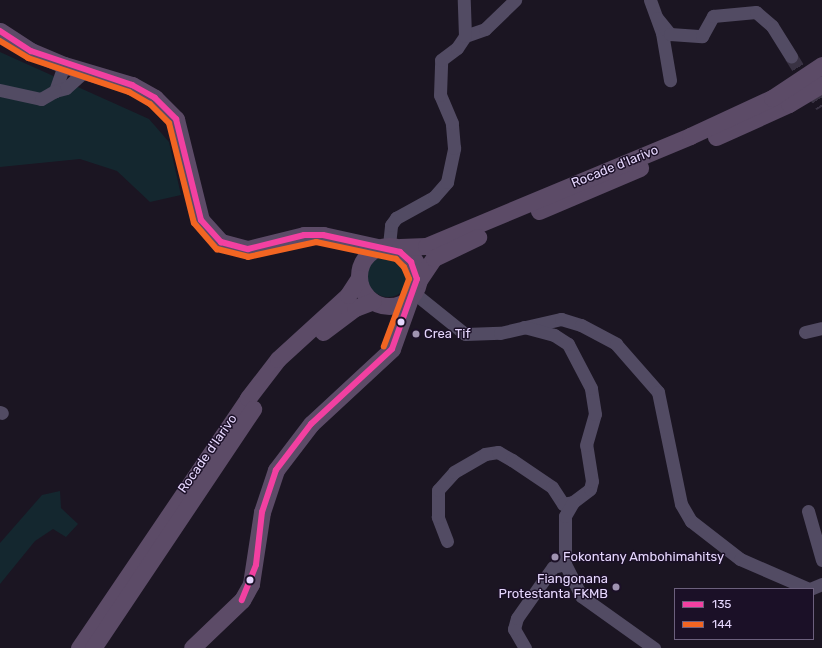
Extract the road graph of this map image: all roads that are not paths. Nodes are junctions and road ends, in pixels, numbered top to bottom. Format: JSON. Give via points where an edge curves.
{"nodes":[{"id":1,"x":464,"y":0,"type":"edge"},
{"id":2,"x":515,"y":0,"type":"edge"},
{"id":3,"x":650,"y":0,"type":"edge"},
{"id":4,"x":657,"y":18,"type":"junction"},
{"id":5,"x":0,"y":31,"type":"edge"},
{"id":6,"x":465,"y":36,"type":"junction"},
{"id":7,"x":791,"y":56,"type":"tunnel mouth"},
{"id":8,"x":822,"y":65,"type":"edge"},
{"id":9,"x":64,"y":66,"type":"junction"},
{"id":10,"x":84,"y":72,"type":"junction"},
{"id":11,"x":670,"y":80,"type":"dead end"},
{"id":12,"x":822,"y":84,"type":"edge"},
{"id":13,"x":0,"y":90,"type":"edge"},
{"id":14,"x":55,"y":91,"type":"junction"},
{"id":15,"x":328,"y":236,"type":"junction"},
{"id":16,"x":389,"y":247,"type":"junction"},
{"id":17,"x":359,"y":274,"type":"junction"},
{"id":18,"x":414,"y":291,"type":"junction"},
{"id":19,"x":378,"y":303,"type":"junction"},
{"id":20,"x":522,"y":326,"type":"junction"},
{"id":21,"x":822,"y":328,"type":"edge"},
{"id":22,"x":806,"y":332,"type":"dead end"},
{"id":23,"x":395,"y":342,"type":"junction"},
{"id":24,"x":573,"y":502,"type":"junction"},
{"id":25,"x":808,"y":511,"type":"dead end"},
{"id":26,"x":447,"y":541,"type":"dead end"},
{"id":27,"x":822,"y":560,"type":"edge"},
{"id":28,"x":565,"y":564,"type":"junction"},
{"id":29,"x":822,"y":584,"type":"edge"},
{"id":30,"x":807,"y":588,"type":"edge"},
{"id":31,"x":812,"y":588,"type":"edge"},
{"id":32,"x":79,"y":648,"type":"edge"},
{"id":33,"x":93,"y":648,"type":"edge"},
{"id":34,"x":192,"y":648,"type":"edge"},
{"id":35,"x":525,"y":648,"type":"edge"},
{"id":36,"x":654,"y":648,"type":"edge"}],
"edges":[{"from":1,"to":6,"type":"street"},
{"from":2,"to":6,"type":"street","via":[[485,29]]},
{"from":3,"to":4,"type":"street"},
{"from":4,"to":7,"type":"street","via":[[670,34],[702,36],[713,16],[756,12],[772,26]]},
{"from":4,"to":11,"type":"street"},
{"from":5,"to":9,"type":"main road","via":[[31,51]]},
{"from":6,"to":16,"type":"street","via":[[458,48],[441,60],[440,95],[452,123],[454,148],[447,182],[434,197],[396,218],[391,225]]},
{"from":8,"to":16,"type":"main road","name":"Rocade d'Iarivo","via":[[772,98],[690,136],[426,246]]},
{"from":9,"to":10,"type":"main road"},
{"from":9,"to":14,"type":"street"},
{"from":10,"to":14,"type":"street","via":[[66,88]]},
{"from":10,"to":15,"type":"main road","via":[[132,85],[155,98],[176,119],[201,220],[221,242],[248,249],[304,235]]},
{"from":12,"to":18,"type":"main road","name":"Rocade d'Iarivo","via":[[742,126],[459,245],[434,258]]},
{"from":13,"to":14,"type":"street","via":[[41,99]]},
{"from":15,"to":16,"type":"main road"},
{"from":15,"to":17,"type":"main road","via":[[350,253]]},
{"from":16,"to":17,"type":"main road","via":[[366,257]]},
{"from":16,"to":18,"type":"main road","via":[[412,262],[417,278]]},
{"from":16,"to":18,"type":"main road","via":[[416,261]]},
{"from":17,"to":19,"type":"main road","via":[[363,291]]},
{"from":17,"to":32,"type":"main road","name":"Rocade d'Iarivo","via":[[348,295],[278,359],[248,398]]},
{"from":18,"to":19,"type":"main road"},
{"from":18,"to":20,"type":"street","via":[[465,334],[500,333]]},
{"from":18,"to":23,"type":"main road"},
{"from":19,"to":23,"type":"main road","via":[[392,321]]},
{"from":19,"to":33,"type":"main road","name":"Rocade d'Iarivo","via":[[355,308],[331,325],[287,367],[261,399]]},
{"from":20,"to":24,"type":"street","via":[[554,335],[568,344],[591,388],[595,414],[586,445],[592,481],[586,495]]},
{"from":20,"to":30,"type":"street","via":[[561,319],[581,325],[616,344],[658,392],[681,504],[691,521],[740,559]]},
{"from":21,"to":22,"type":"street"},
{"from":23,"to":34,"type":"main road","via":[[380,363],[311,424],[276,470],[262,512],[251,584],[242,600]]},
{"from":24,"to":26,"type":"street","via":[[563,504],[552,487],[498,452],[485,454],[454,472],[438,490],[438,517]]},
{"from":24,"to":28,"type":"street","via":[[565,516]]},
{"from":25,"to":27,"type":"street"},
{"from":28,"to":35,"type":"street","via":[[553,567],[517,618],[514,629]]},
{"from":28,"to":36,"type":"street","via":[[581,596]]},
{"from":29,"to":31,"type":"street"}]}
